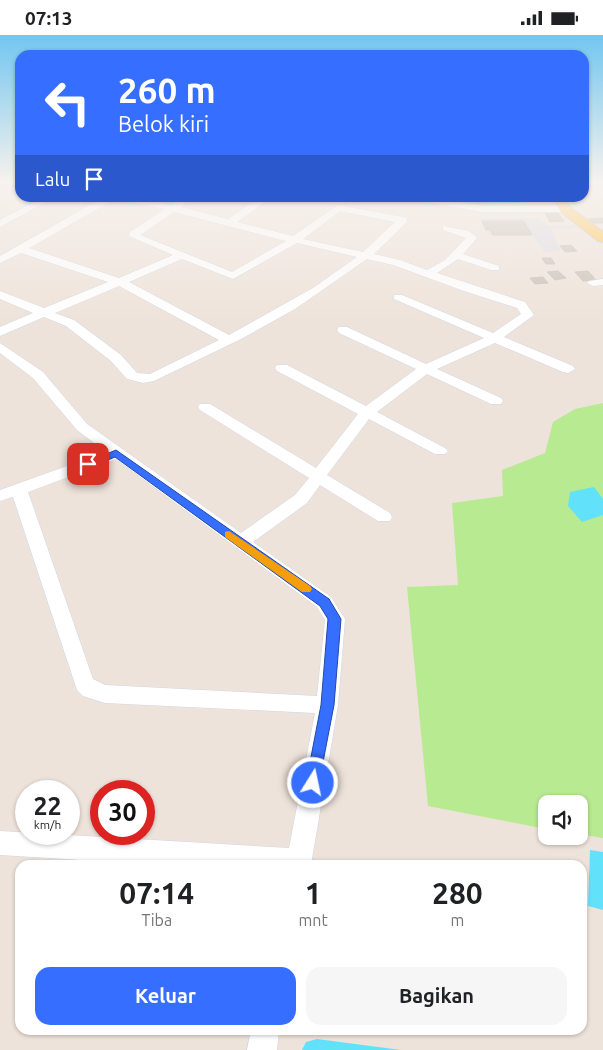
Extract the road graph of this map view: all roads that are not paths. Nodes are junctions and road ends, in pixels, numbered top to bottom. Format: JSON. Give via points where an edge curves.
{"nodes":[{"id":1,"x":57,"y":228,"type":"edge"},
{"id":2,"x":142,"y":228,"type":"edge"},
{"id":3,"x":250,"y":228,"type":"edge"},
{"id":4,"x":311,"y":228,"type":"edge"},
{"id":5,"x":395,"y":228,"type":"edge"},
{"id":6,"x":448,"y":228,"type":"edge"},
{"id":7,"x":590,"y":228,"type":"edge"},
{"id":8,"x":603,"y":238,"type":"edge"},
{"id":9,"x":295,"y":240,"type":"junction"},
{"id":10,"x":20,"y":249,"type":"junction"},
{"id":11,"x":184,"y":255,"type":"junction"},
{"id":12,"x":367,"y":255,"type":"junction"},
{"id":13,"x":456,"y":255,"type":"junction"},
{"id":14,"x":0,"y":260,"type":"edge"},
{"id":15,"x":495,"y":268,"type":"dead end"},
{"id":16,"x":427,"y":274,"type":"junction"},
{"id":17,"x":122,"y":283,"type":"junction"},
{"id":18,"x":0,"y":295,"type":"edge"},
{"id":19,"x":398,"y":297,"type":"dead end"},
{"id":20,"x":43,"y":312,"type":"junction"},
{"id":21,"x":343,"y":330,"type":"dead end"},
{"id":22,"x":0,"y":331,"type":"edge"},
{"id":23,"x":494,"y":338,"type":"junction"},
{"id":24,"x":228,"y":340,"type":"junction"},
{"id":25,"x":0,"y":347,"type":"edge"},
{"id":26,"x":282,"y":368,"type":"dead end"},
{"id":27,"x":425,"y":369,"type":"junction"},
{"id":28,"x":568,"y":369,"type":"dead end"},
{"id":29,"x":496,"y":401,"type":"dead end"},
{"id":30,"x":206,"y":407,"type":"dead end"},
{"id":31,"x":366,"y":413,"type":"junction"},
{"id":32,"x":440,"y":451,"type":"dead end"},
{"id":33,"x":116,"y":453,"type":"junction"},
{"id":34,"x":318,"y":475,"type":"junction"},
{"id":35,"x":19,"y":490,"type":"junction"},
{"id":36,"x":0,"y":496,"type":"edge"},
{"id":37,"x":384,"y":517,"type":"dead end"},
{"id":38,"x":240,"y":542,"type":"junction"},
{"id":39,"x":328,"y":705,"type":"junction"},
{"id":40,"x":0,"y":843,"type":"edge"},
{"id":41,"x":253,"y":860,"type":"edge"},
{"id":42,"x":299,"y":860,"type":"edge"},
{"id":43,"x":264,"y":1035,"type":"edge"},
{"id":44,"x":262,"y":1050,"type":"edge"}],
"edges":[{"from":1,"to":10,"type":"street"},
{"from":2,"to":11,"type":"street","via":[[134,234],[140,239]]},
{"from":3,"to":9,"type":"street"},
{"from":4,"to":9,"type":"street"},
{"from":5,"to":12,"type":"street"},
{"from":6,"to":13,"type":"street","via":[[472,238]]},
{"from":7,"to":8,"type":"main road"},
{"from":9,"to":11,"type":"street","via":[[233,276]]},
{"from":9,"to":12,"type":"street"},
{"from":10,"to":14,"type":"street"},
{"from":10,"to":17,"type":"street"},
{"from":11,"to":17,"type":"street"},
{"from":12,"to":16,"type":"street"},
{"from":12,"to":24,"type":"street","via":[[285,309]]},
{"from":13,"to":15,"type":"street"},
{"from":13,"to":16,"type":"street"},
{"from":16,"to":23,"type":"street","via":[[521,305],[528,315]]},
{"from":17,"to":20,"type":"street"},
{"from":17,"to":24,"type":"street"},
{"from":18,"to":20,"type":"street"},
{"from":19,"to":23,"type":"street"},
{"from":20,"to":22,"type":"street"},
{"from":20,"to":24,"type":"street","via":[[70,323],[95,339],[132,376],[143,379],[154,377]]},
{"from":21,"to":27,"type":"street"},
{"from":23,"to":27,"type":"street"},
{"from":23,"to":28,"type":"street"},
{"from":25,"to":33,"type":"street","via":[[38,375],[82,427]]},
{"from":26,"to":31,"type":"street"},
{"from":27,"to":29,"type":"street"},
{"from":27,"to":31,"type":"street"},
{"from":30,"to":34,"type":"street"},
{"from":31,"to":32,"type":"street"},
{"from":31,"to":34,"type":"street"},
{"from":33,"to":35,"type":"street"},
{"from":33,"to":38,"type":"street"},
{"from":34,"to":37,"type":"street"},
{"from":34,"to":38,"type":"street","via":[[301,499]]},
{"from":35,"to":36,"type":"street"},
{"from":35,"to":39,"type":"street","via":[[84,684],[90,690],[105,694]]},
{"from":38,"to":39,"type":"street","via":[[324,602],[335,619]]},
{"from":39,"to":42,"type":"street"},
{"from":40,"to":41,"type":"street"},
{"from":43,"to":44,"type":"street"}]}
